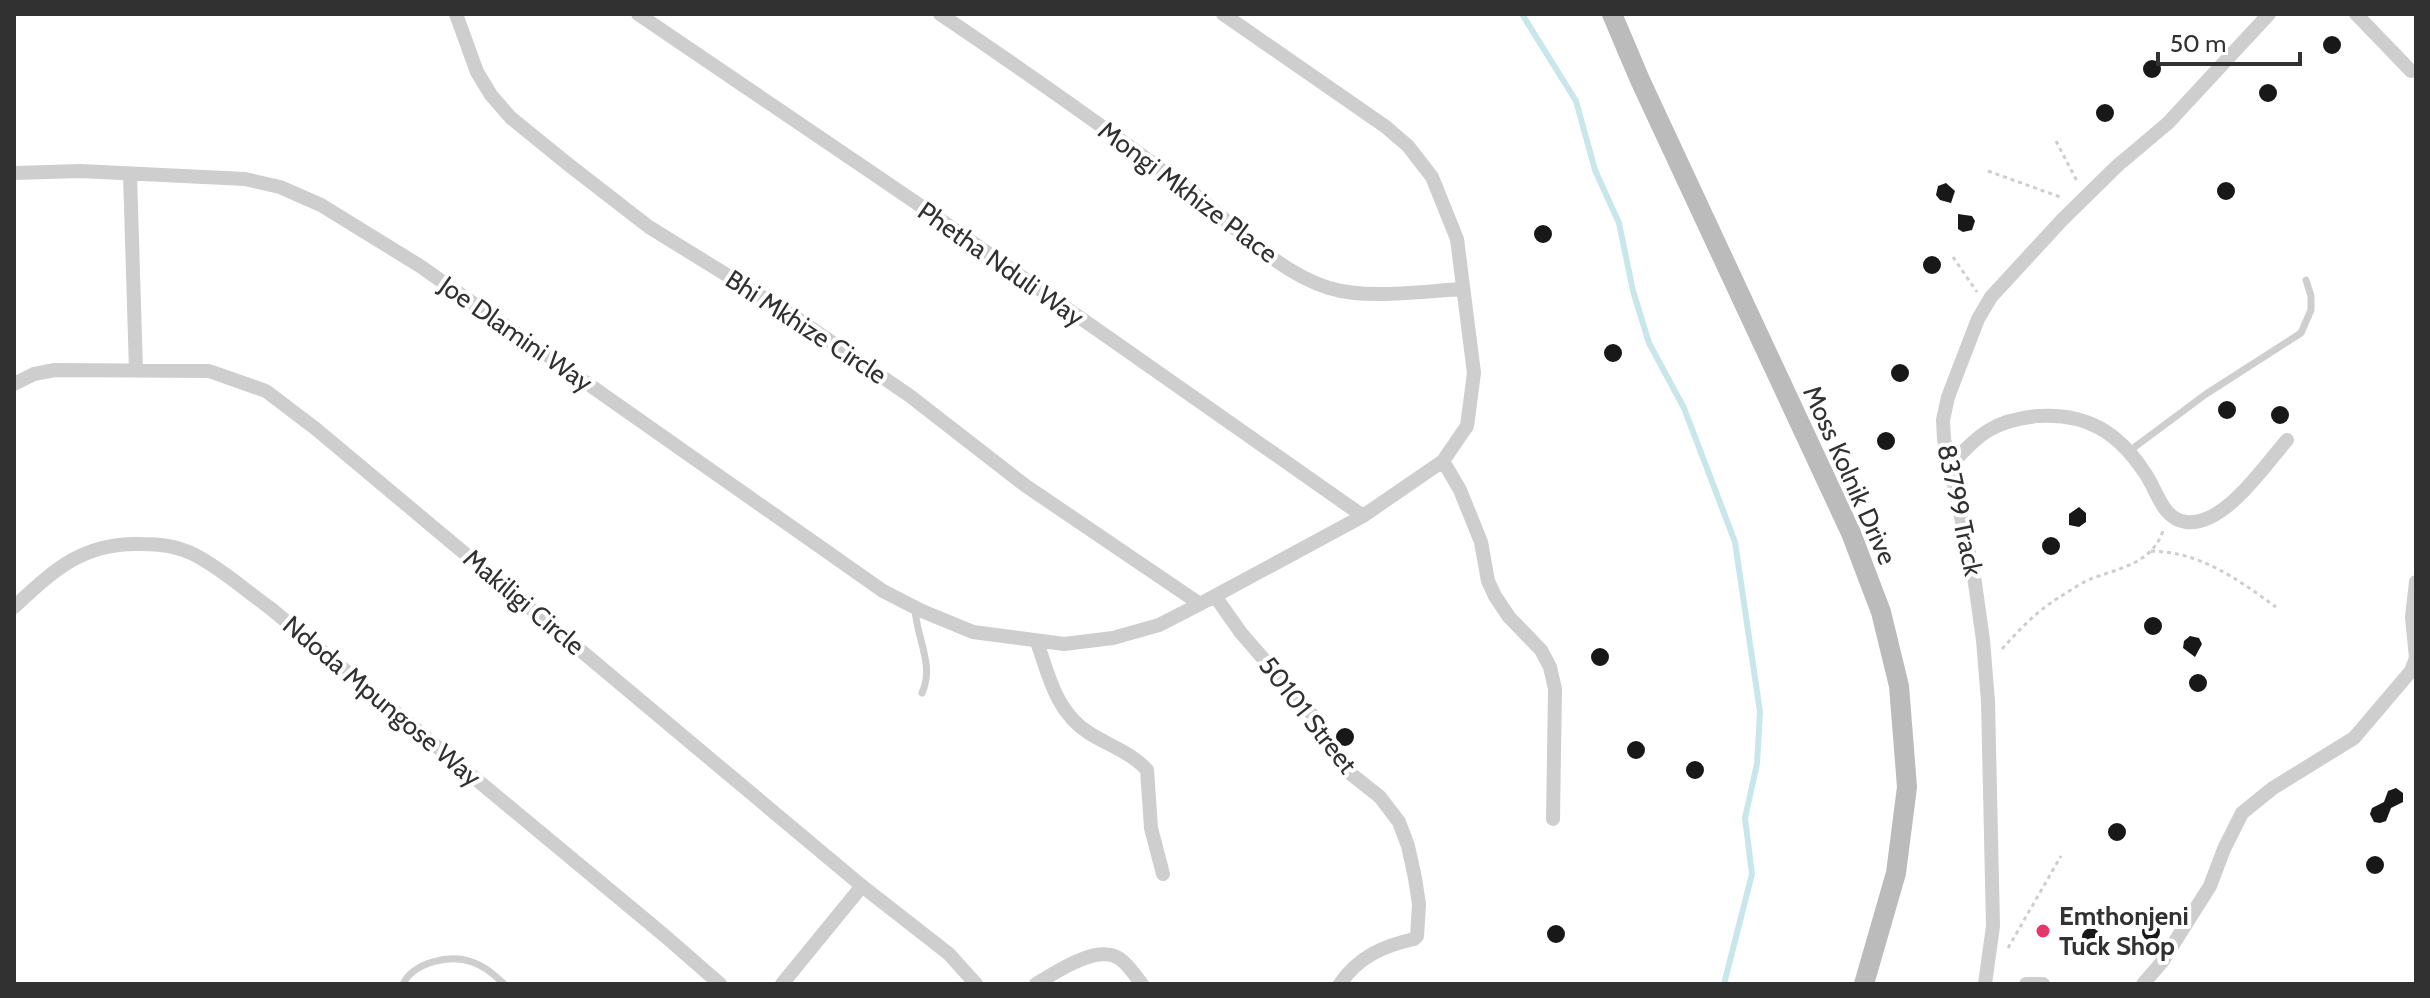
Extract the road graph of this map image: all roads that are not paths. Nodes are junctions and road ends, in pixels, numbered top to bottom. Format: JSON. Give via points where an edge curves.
{"nodes":[{"id":1,"x":456,"y":14,"type":"edge"},
{"id":2,"x":638,"y":14,"type":"edge"},
{"id":3,"x":940,"y":14,"type":"edge"},
{"id":4,"x":1223,"y":14,"type":"edge"},
{"id":5,"x":1612,"y":14,"type":"edge"},
{"id":6,"x":2269,"y":14,"type":"edge"},
{"id":7,"x":2356,"y":14,"type":"edge"},
{"id":8,"x":2411,"y":71,"type":"dead end"},
{"id":9,"x":14,"y":173,"type":"edge"},
{"id":10,"x":130,"y":175,"type":"junction"},
{"id":11,"x":2306,"y":280,"type":"dead end"},
{"id":12,"x":1463,"y":289,"type":"junction"},
{"id":13,"x":136,"y":370,"type":"junction"},
{"id":14,"x":14,"y":384,"type":"edge"},
{"id":15,"x":2287,"y":440,"type":"dead end"},
{"id":16,"x":2128,"y":452,"type":"junction"},
{"id":17,"x":1443,"y":461,"type":"junction"},
{"id":18,"x":1951,"y":465,"type":"junction"},
{"id":19,"x":1363,"y":516,"type":"junction"},
{"id":20,"x":2416,"y":582,"type":"edge"},
{"id":21,"x":1215,"y":596,"type":"junction"},
{"id":22,"x":1200,"y":604,"type":"junction"},
{"id":23,"x":14,"y":607,"type":"edge"},
{"id":24,"x":915,"y":608,"type":"junction"},
{"id":25,"x":1037,"y":642,"type":"junction"},
{"id":26,"x":922,"y":693,"type":"dead end"},
{"id":27,"x":1553,"y":819,"type":"dead end"},
{"id":28,"x":1163,"y":874,"type":"dead end"},
{"id":29,"x":862,"y":886,"type":"junction"},
{"id":30,"x":1986,"y":978,"type":"edge"},
{"id":31,"x":403,"y":984,"type":"edge"},
{"id":32,"x":504,"y":984,"type":"edge"},
{"id":33,"x":720,"y":984,"type":"edge"},
{"id":34,"x":782,"y":984,"type":"edge"},
{"id":35,"x":976,"y":984,"type":"edge"},
{"id":36,"x":1036,"y":984,"type":"edge"},
{"id":37,"x":1142,"y":984,"type":"edge"},
{"id":38,"x":1340,"y":984,"type":"edge"},
{"id":39,"x":1864,"y":984,"type":"edge"},
{"id":40,"x":2026,"y":984,"type":"edge"},
{"id":41,"x":2043,"y":984,"type":"edge"},
{"id":42,"x":2143,"y":984,"type":"edge"}],
"edges":[{"from":1,"to":22,"type":"street","name":"Bhi Mkhize Circle","via":[[491,95],[569,165],[649,227],[798,319],[910,396],[1026,486]]},
{"from":2,"to":19,"type":"street","name":"Phetha Nduli Way"},
{"from":3,"to":12,"type":"street","name":"Mongi Mkhize Place","via":[[1068,102],[1297,274],[1359,293]]},
{"from":4,"to":12,"type":"street","via":[[1408,146],[1444,203],[1457,239]]},
{"from":5,"to":39,"type":"main road","name":"Moss Kolnik Drive","via":[[1851,533],[1881,612],[1899,686],[1907,787],[1896,873]]},
{"from":6,"to":18,"type":"street","name":"83799 Track","via":[[2168,123],[2007,277],[1986,305],[1948,397],[1943,420]]},
{"from":7,"to":8,"type":"street"},
{"from":9,"to":10,"type":"street","name":"Joe Dlamini Way"},
{"from":10,"to":13,"type":"street"},
{"from":10,"to":24,"type":"street","name":"Joe Dlamini Way","via":[[245,179],[321,205],[420,266],[870,583]]},
{"from":11,"to":16,"type":"lane","via":[[2311,310],[2301,333]]},
{"from":12,"to":17,"type":"street","via":[[1474,373],[1467,426]]},
{"from":13,"to":14,"type":"street","name":"Makiligi Circle","via":[[55,370]]},
{"from":13,"to":29,"type":"street","name":"Makiligi Circle","via":[[209,371],[266,391]]},
{"from":15,"to":16,"type":"street","via":[[2225,510],[2195,522],[2168,514]]},
{"from":16,"to":18,"type":"street","via":[[2088,421],[2062,415],[2032,417],[1988,429]]},
{"from":17,"to":19,"type":"street"},
{"from":17,"to":27,"type":"street","via":[[1481,542],[1495,596],[1550,667],[1555,689]]},
{"from":18,"to":30,"type":"street","name":"83799 Track","via":[[1974,576],[1985,666],[1993,893]]},
{"from":19,"to":21,"type":"street"},
{"from":20,"to":42,"type":"street","via":[[2416,658],[2411,671],[2354,738],[2242,813],[2210,886]]},
{"from":21,"to":22,"type":"street"},
{"from":21,"to":38,"type":"street","name":"50101 Street","via":[[1315,718],[1339,761],[1391,809],[1408,846],[1419,904],[1414,939],[1383,947],[1359,962]]},
{"from":22,"to":25,"type":"street","via":[[1159,625],[1113,638]]},
{"from":23,"to":33,"type":"street","name":"Ndoda Mpungose Way","via":[[52,572],[84,552],[153,544],[193,554],[270,608]]},
{"from":24,"to":25,"type":"street","name":"Joe Dlamini Way","via":[[973,632]]},
{"from":24,"to":26,"type":"lane","via":[[928,664]]},
{"from":25,"to":28,"type":"street","via":[[1068,716],[1147,770],[1151,828]]},
{"from":29,"to":34,"type":"street"},
{"from":29,"to":35,"type":"street","name":"Makiligi Circle","via":[[949,954]]},
{"from":31,"to":32,"type":"lane","via":[[419,968],[451,959],[471,961]]},
{"from":36,"to":37,"type":"street","via":[[1103,953],[1124,962]]},
{"from":40,"to":41,"type":"street"}]}
